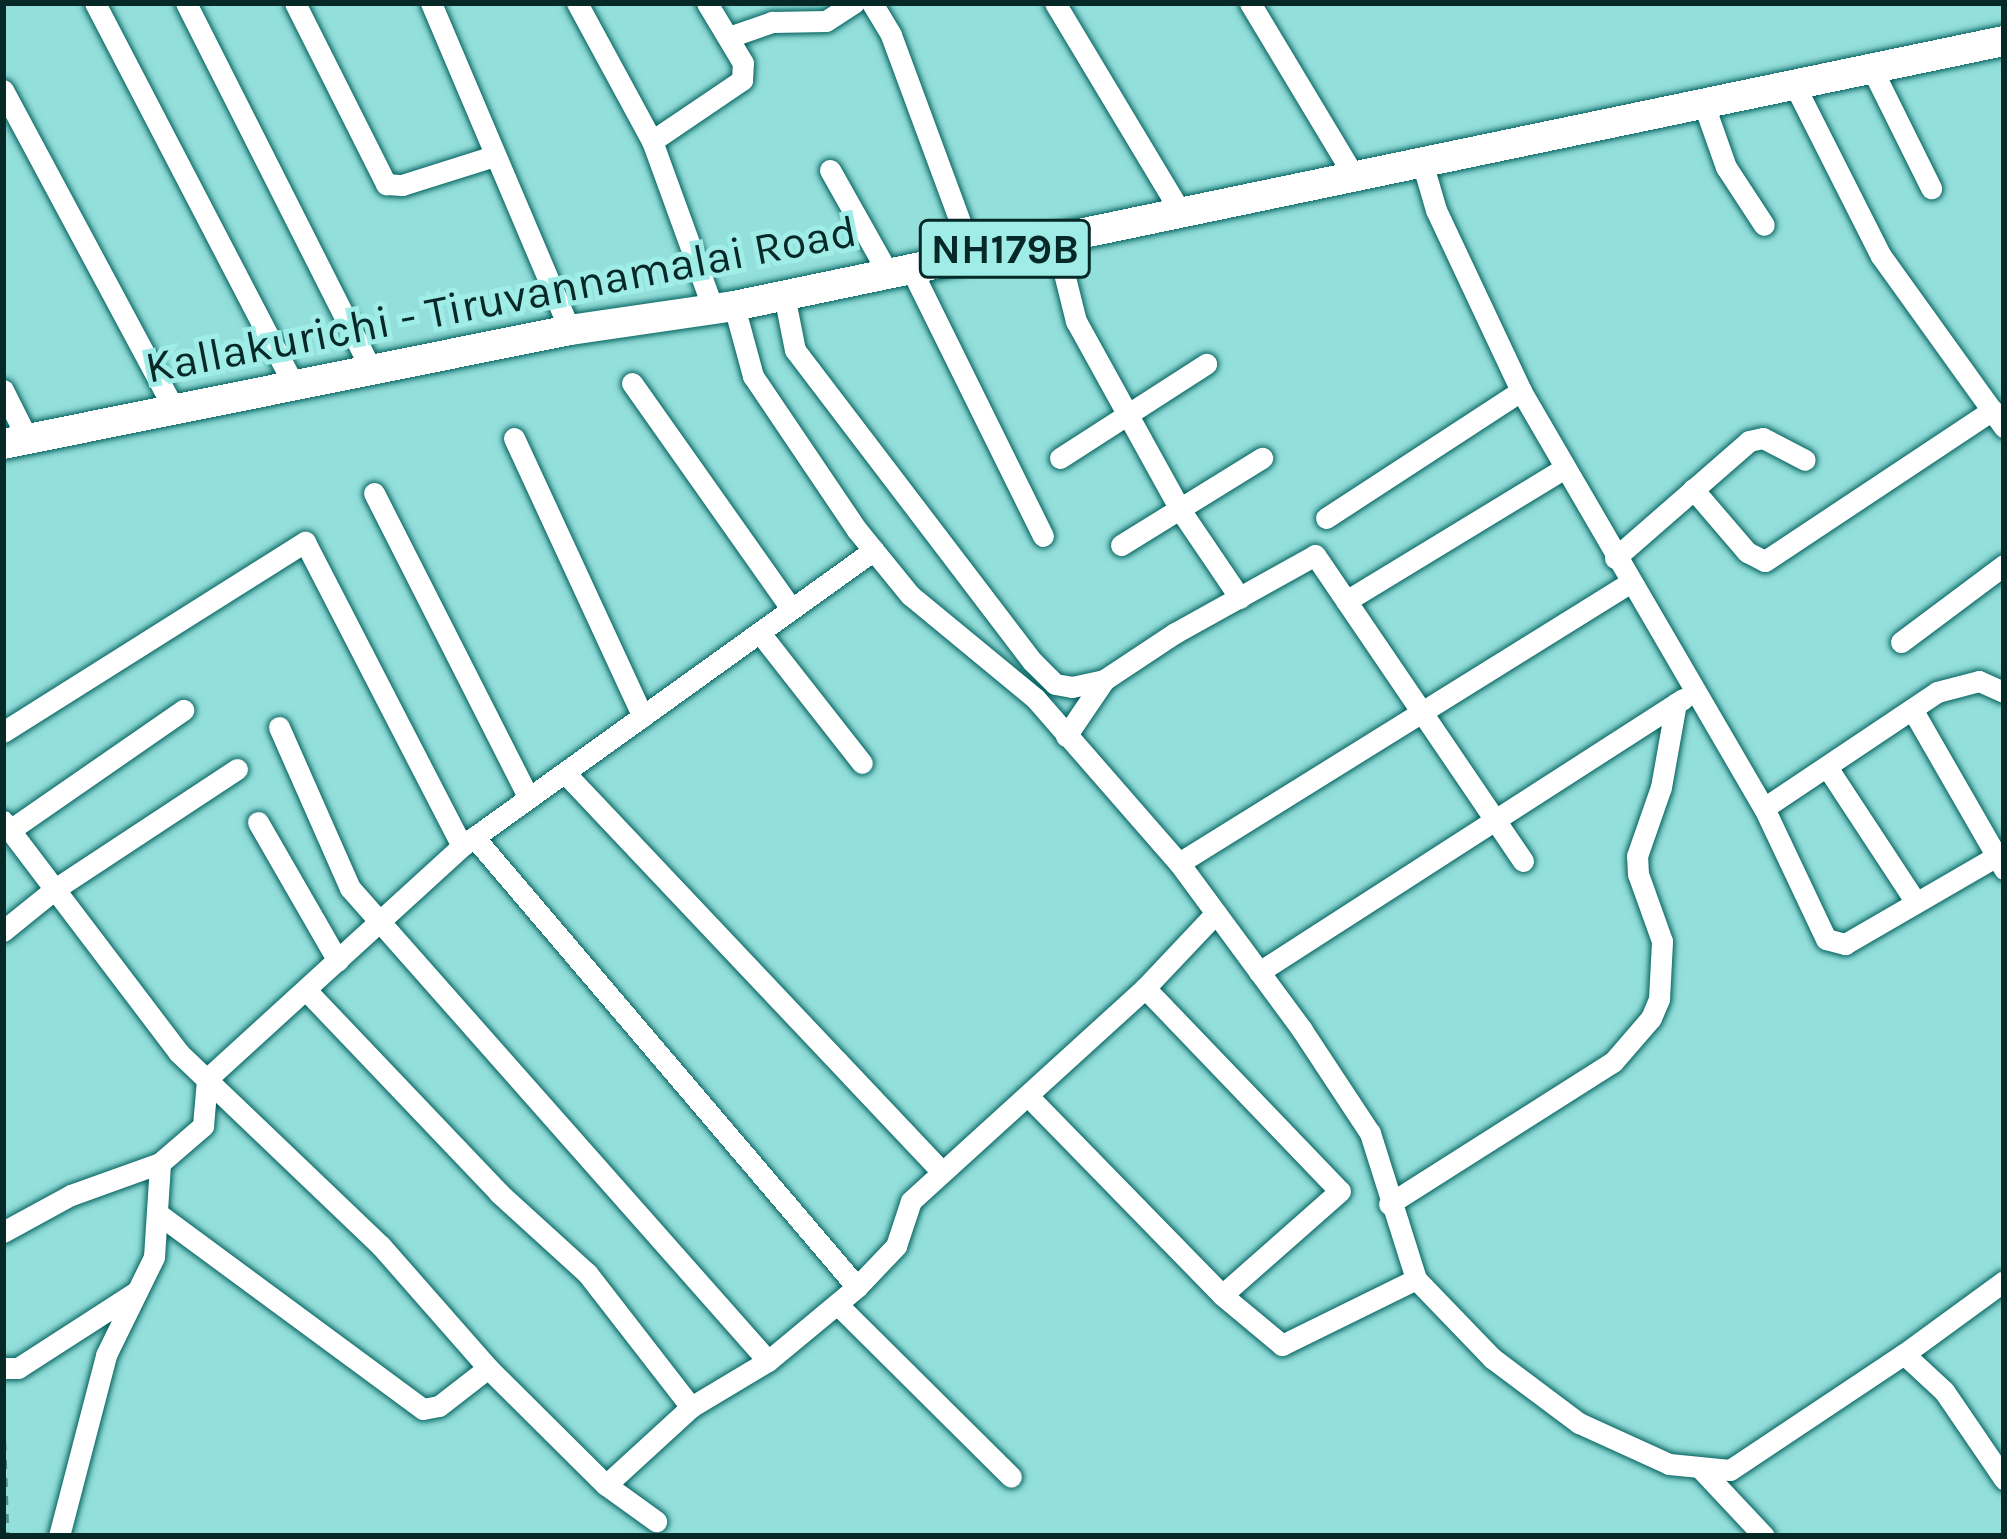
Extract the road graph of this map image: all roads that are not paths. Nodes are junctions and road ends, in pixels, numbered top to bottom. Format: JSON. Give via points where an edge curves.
{"nodes":[{"id":1,"x":95,"y":3,"type":"edge"},
{"id":2,"x":186,"y":3,"type":"edge"},
{"id":3,"x":295,"y":3,"type":"edge"},
{"id":4,"x":431,"y":3,"type":"edge"},
{"id":5,"x":578,"y":3,"type":"edge"},
{"id":6,"x":707,"y":3,"type":"edge"},
{"id":7,"x":854,"y":3,"type":"edge"},
{"id":8,"x":872,"y":3,"type":"edge"},
{"id":9,"x":1055,"y":3,"type":"edge"},
{"id":10,"x":1250,"y":3,"type":"edge"},
{"id":11,"x":729,"y":37,"type":"junction"},
{"id":12,"x":2004,"y":40,"type":"edge"},
{"id":13,"x":1873,"y":70,"type":"junction"},
{"id":14,"x":1796,"y":88,"type":"junction"},
{"id":15,"x":3,"y":90,"type":"edge"},
{"id":16,"x":1704,"y":105,"type":"junction"},
{"id":17,"x":652,"y":141,"type":"junction"},
{"id":18,"x":494,"y":156,"type":"junction"},
{"id":19,"x":1422,"y":161,"type":"junction"},
{"id":20,"x":830,"y":170,"type":"dead end"},
{"id":21,"x":1354,"y":176,"type":"junction"},
{"id":22,"x":1931,"y":188,"type":"dead end"},
{"id":23,"x":1180,"y":212,"type":"junction"},
{"id":24,"x":1764,"y":225,"type":"dead end"},
{"id":25,"x":1055,"y":237,"type":"junction"},
{"id":26,"x":972,"y":254,"type":"junction"},
{"id":27,"x":898,"y":269,"type":"junction"},
{"id":28,"x":784,"y":295,"type":"junction"},
{"id":29,"x":723,"y":306,"type":"junction"},
{"id":30,"x":570,"y":330,"type":"junction"},
{"id":31,"x":1206,"y":364,"type":"dead end"},
{"id":32,"x":370,"y":368,"type":"junction"},
{"id":33,"x":632,"y":382,"type":"dead end"},
{"id":34,"x":294,"y":385,"type":"junction"},
{"id":35,"x":3,"y":389,"type":"edge"},
{"id":36,"x":1521,"y":391,"type":"junction"},
{"id":37,"x":176,"y":412,"type":"junction"},
{"id":38,"x":1130,"y":418,"type":"junction"},
{"id":39,"x":1998,"y":419,"type":"edge"},
{"id":40,"x":514,"y":438,"type":"dead end"},
{"id":41,"x":16,"y":442,"type":"edge"},
{"id":42,"x":1060,"y":458,"type":"dead end"},
{"id":43,"x":1262,"y":458,"type":"dead end"},
{"id":44,"x":1805,"y":460,"type":"dead end"},
{"id":45,"x":1563,"y":469,"type":"junction"},
{"id":46,"x":1694,"y":489,"type":"junction"},
{"id":47,"x":374,"y":493,"type":"dead end"},
{"id":48,"x":1181,"y":512,"type":"junction"},
{"id":49,"x":1326,"y":518,"type":"dead end"},
{"id":50,"x":1043,"y":536,"type":"dead end"},
{"id":51,"x":1121,"y":545,"type":"dead end"},
{"id":52,"x":874,"y":550,"type":"junction"},
{"id":53,"x":1615,"y":558,"type":"junction"},
{"id":54,"x":2004,"y":566,"type":"edge"},
{"id":55,"x":1631,"y":582,"type":"junction"},
{"id":56,"x":1240,"y":598,"type":"junction"},
{"id":57,"x":1346,"y":601,"type":"junction"},
{"id":58,"x":790,"y":607,"type":"junction"},
{"id":59,"x":760,"y":633,"type":"junction"},
{"id":60,"x":1900,"y":642,"type":"dead end"},
{"id":61,"x":1104,"y":680,"type":"junction"},
{"id":62,"x":1696,"y":690,"type":"junction"},
{"id":63,"x":2004,"y":692,"type":"edge"},
{"id":64,"x":1676,"y":703,"type":"junction"},
{"id":65,"x":1912,"y":709,"type":"junction"},
{"id":66,"x":183,"y":710,"type":"dead end"},
{"id":67,"x":1420,"y":710,"type":"junction"},
{"id":68,"x":643,"y":717,"type":"junction"},
{"id":69,"x":279,"y":727,"type":"dead end"},
{"id":70,"x":3,"y":732,"type":"edge"},
{"id":71,"x":1066,"y":736,"type":"junction"},
{"id":72,"x":862,"y":763,"type":"dead end"},
{"id":73,"x":1827,"y":766,"type":"junction"},
{"id":74,"x":237,"y":769,"type":"dead end"},
{"id":75,"x":565,"y":773,"type":"junction"},
{"id":76,"x":529,"y":798,"type":"junction"},
{"id":77,"x":1764,"y":808,"type":"junction"},
{"id":78,"x":1495,"y":820,"type":"junction"},
{"id":79,"x":258,"y":822,"type":"dead end"},
{"id":80,"x":6,"y":825,"type":"edge"},
{"id":81,"x":468,"y":841,"type":"junction"},
{"id":82,"x":2002,"y":859,"type":"edge"},
{"id":83,"x":1523,"y":861,"type":"dead end"},
{"id":84,"x":1179,"y":863,"type":"junction"},
{"id":85,"x":55,"y":889,"type":"junction"},
{"id":86,"x":1915,"y":902,"type":"junction"},
{"id":87,"x":1216,"y":913,"type":"junction"},
{"id":88,"x":377,"y":923,"type":"junction"},
{"id":89,"x":3,"y":931,"type":"edge"},
{"id":90,"x":338,"y":961,"type":"junction"},
{"id":91,"x":1259,"y":972,"type":"junction"},
{"id":92,"x":1145,"y":988,"type":"junction"},
{"id":93,"x":306,"y":990,"type":"junction"},
{"id":94,"x":207,"y":1079,"type":"junction"},
{"id":95,"x":1028,"y":1096,"type":"junction"},
{"id":96,"x":160,"y":1163,"type":"junction"},
{"id":97,"x":942,"y":1172,"type":"junction"},
{"id":98,"x":1389,"y":1204,"type":"junction"},
{"id":99,"x":157,"y":1213,"type":"junction"},
{"id":100,"x":3,"y":1232,"type":"edge"},
{"id":101,"x":1416,"y":1279,"type":"junction"},
{"id":102,"x":2004,"y":1281,"type":"edge"},
{"id":103,"x":857,"y":1287,"type":"junction"},
{"id":104,"x":140,"y":1290,"type":"junction"},
{"id":105,"x":1222,"y":1295,"type":"junction"},
{"id":106,"x":837,"y":1304,"type":"junction"},
{"id":107,"x":1904,"y":1354,"type":"junction"},
{"id":108,"x":768,"y":1361,"type":"junction"},
{"id":109,"x":3,"y":1368,"type":"edge"},
{"id":110,"x":488,"y":1368,"type":"junction"},
{"id":111,"x":691,"y":1407,"type":"junction"},
{"id":112,"x":1701,"y":1469,"type":"junction"},
{"id":113,"x":1011,"y":1477,"type":"dead end"},
{"id":114,"x":2004,"y":1479,"type":"edge"},
{"id":115,"x":606,"y":1485,"type":"junction"},
{"id":116,"x":656,"y":1521,"type":"dead end"},
{"id":117,"x":58,"y":1536,"type":"edge"},
{"id":118,"x":1764,"y":1536,"type":"edge"}],
"edges":[{"from":1,"to":34,"type":"street"},
{"from":2,"to":32,"type":"street"},
{"from":3,"to":18,"type":"street","via":[[386,184]]},
{"from":4,"to":18,"type":"street"},
{"from":5,"to":17,"type":"street"},
{"from":6,"to":11,"type":"street"},
{"from":7,"to":11,"type":"street","via":[[826,21],[772,22]]},
{"from":8,"to":26,"type":"street"},
{"from":9,"to":23,"type":"street"},
{"from":10,"to":21,"type":"street"},
{"from":11,"to":17,"type":"street","via":[[742,80]]},
{"from":12,"to":13,"type":"highway","name":"Kallakurichi - Tiruvannamalai Road","number":"NH179B"},
{"from":13,"to":14,"type":"highway","name":"Kallakurichi - Tiruvannamalai Road","number":"NH179B"},
{"from":13,"to":22,"type":"street"},
{"from":14,"to":16,"type":"highway","name":"Kallakurichi - Tiruvannamalai Road","number":"NH179B"},
{"from":14,"to":39,"type":"street","via":[[1881,256]]},
{"from":15,"to":37,"type":"street"},
{"from":16,"to":19,"type":"highway","name":"Kallakurichi - Tiruvannamalai Road","number":"NH179B"},
{"from":16,"to":24,"type":"street","via":[[1726,167]]},
{"from":17,"to":29,"type":"street"},
{"from":18,"to":30,"type":"street"},
{"from":19,"to":21,"type":"highway","name":"Kallakurichi - Tiruvannamalai Road","number":"NH179B"},
{"from":19,"to":36,"type":"street","via":[[1436,210]]},
{"from":20,"to":27,"type":"street"},
{"from":21,"to":23,"type":"highway","name":"Kallakurichi - Tiruvannamalai Road","number":"NH179B"},
{"from":23,"to":25,"type":"highway","name":"Kallakurichi - Tiruvannamalai Road","number":"NH179B"},
{"from":25,"to":26,"type":"highway","name":"Kallakurichi - Tiruvannamalai Road","number":"NH179B"},
{"from":25,"to":38,"type":"street","via":[[1076,321]]},
{"from":26,"to":27,"type":"highway","name":"Kallakurichi - Tiruvannamalai Road","number":"NH179B"},
{"from":27,"to":28,"type":"highway","name":"Kallakurichi - Tiruvannamalai Road","number":"NH179B"},
{"from":27,"to":50,"type":"street"},
{"from":28,"to":29,"type":"highway","name":"Kallakurichi - Tiruvannamalai Road","number":"NH179B"},
{"from":28,"to":61,"type":"street","via":[[795,350],[1033,662],[1055,684]]},
{"from":29,"to":30,"type":"highway","name":"Kallakurichi - Tiruvannamalai Road","number":"NH179B"},
{"from":29,"to":52,"type":"street","via":[[753,376]]},
{"from":30,"to":32,"type":"highway","name":"Kallakurichi - Tiruvannamalai Road","number":"NH179B"},
{"from":31,"to":38,"type":"street"},
{"from":32,"to":34,"type":"highway","name":"Kallakurichi - Tiruvannamalai Road","number":"NH179B"},
{"from":33,"to":58,"type":"street"},
{"from":34,"to":37,"type":"highway","name":"Kallakurichi - Tiruvannamalai Road","number":"NH179B"},
{"from":35,"to":41,"type":"street"},
{"from":36,"to":45,"type":"street"},
{"from":36,"to":49,"type":"street"},
{"from":37,"to":41,"type":"highway","name":"Kallakurichi - Tiruvannamalai Road","number":"NH179B"},
{"from":38,"to":42,"type":"street"},
{"from":38,"to":48,"type":"street"},
{"from":39,"to":46,"type":"street","via":[[1765,561],[1747,552]]},
{"from":40,"to":68,"type":"street"},
{"from":43,"to":48,"type":"street"},
{"from":44,"to":46,"type":"street","via":[[1763,438],[1750,441]]},
{"from":45,"to":53,"type":"street"},
{"from":45,"to":57,"type":"street"},
{"from":46,"to":53,"type":"street"},
{"from":47,"to":76,"type":"street"},
{"from":48,"to":51,"type":"street"},
{"from":48,"to":56,"type":"street"},
{"from":52,"to":58,"type":"street"},
{"from":52,"to":71,"type":"street","via":[[910,595],[1034,698]]},
{"from":53,"to":55,"type":"street"},
{"from":54,"to":60,"type":"street"},
{"from":55,"to":62,"type":"street"},
{"from":55,"to":67,"type":"street"},
{"from":56,"to":57,"type":"street","via":[[1315,555]]},
{"from":56,"to":61,"type":"street"},
{"from":57,"to":67,"type":"street"},
{"from":58,"to":59,"type":"street"},
{"from":59,"to":68,"type":"street"},
{"from":59,"to":72,"type":"street"},
{"from":61,"to":71,"type":"street"},
{"from":62,"to":64,"type":"street"},
{"from":62,"to":77,"type":"street"},
{"from":63,"to":65,"type":"street","via":[[1956,682]]},
{"from":64,"to":78,"type":"street"},
{"from":64,"to":98,"type":"street","via":[[1637,856],[1662,941],[1651,1018],[1613,1062]]},
{"from":65,"to":73,"type":"street"},
{"from":65,"to":82,"type":"street"},
{"from":66,"to":80,"type":"street"},
{"from":67,"to":78,"type":"street"},
{"from":67,"to":84,"type":"street"},
{"from":68,"to":75,"type":"street"},
{"from":69,"to":88,"type":"street","via":[[338,868]]},
{"from":70,"to":81,"type":"street","via":[[305,542]]},
{"from":71,"to":84,"type":"street"},
{"from":73,"to":77,"type":"street"},
{"from":73,"to":86,"type":"street"},
{"from":74,"to":85,"type":"street"},
{"from":75,"to":76,"type":"street"},
{"from":75,"to":97,"type":"street"},
{"from":76,"to":81,"type":"street"},
{"from":77,"to":86,"type":"street","via":[[1826,939],[1845,944]]},
{"from":78,"to":83,"type":"street"},
{"from":78,"to":91,"type":"street"},
{"from":79,"to":90,"type":"street"},
{"from":80,"to":85,"type":"street"},
{"from":81,"to":88,"type":"street"},
{"from":81,"to":103,"type":"street"},
{"from":82,"to":86,"type":"street"},
{"from":84,"to":87,"type":"street"},
{"from":85,"to":89,"type":"street"},
{"from":85,"to":94,"type":"street"},
{"from":87,"to":91,"type":"street"},
{"from":87,"to":92,"type":"street"},
{"from":88,"to":90,"type":"street"},
{"from":88,"to":108,"type":"street"},
{"from":90,"to":93,"type":"street"},
{"from":91,"to":98,"type":"street","via":[[1370,1133]]},
{"from":92,"to":95,"type":"street"},
{"from":92,"to":105,"type":"street","via":[[1340,1190]]},
{"from":93,"to":94,"type":"street"},
{"from":93,"to":111,"type":"street","via":[[499,1193],[587,1273]]},
{"from":94,"to":96,"type":"street","via":[[203,1126]]},
{"from":94,"to":110,"type":"street","via":[[381,1246]]},
{"from":95,"to":97,"type":"street"},
{"from":95,"to":105,"type":"street"},
{"from":96,"to":99,"type":"street"},
{"from":96,"to":100,"type":"street","via":[[71,1195]]},
{"from":97,"to":103,"type":"street","via":[[911,1201],[896,1246]]},
{"from":98,"to":101,"type":"street"},
{"from":99,"to":104,"type":"street","via":[[154,1257]]},
{"from":99,"to":110,"type":"street","via":[[423,1409]]},
{"from":101,"to":105,"type":"street","via":[[1282,1345]]},
{"from":101,"to":112,"type":"street","via":[[1492,1358],[1579,1423],[1669,1464]]},
{"from":102,"to":107,"type":"street"},
{"from":103,"to":106,"type":"street"},
{"from":104,"to":109,"type":"street","via":[[18,1368]]},
{"from":104,"to":117,"type":"street","via":[[106,1355]]},
{"from":106,"to":108,"type":"street"},
{"from":106,"to":113,"type":"street"},
{"from":107,"to":112,"type":"street","via":[[1730,1470]]},
{"from":107,"to":114,"type":"street","via":[[1944,1390]]},
{"from":108,"to":111,"type":"street"},
{"from":110,"to":115,"type":"street"},
{"from":111,"to":115,"type":"street"},
{"from":112,"to":118,"type":"street"},
{"from":115,"to":116,"type":"street"}]}
